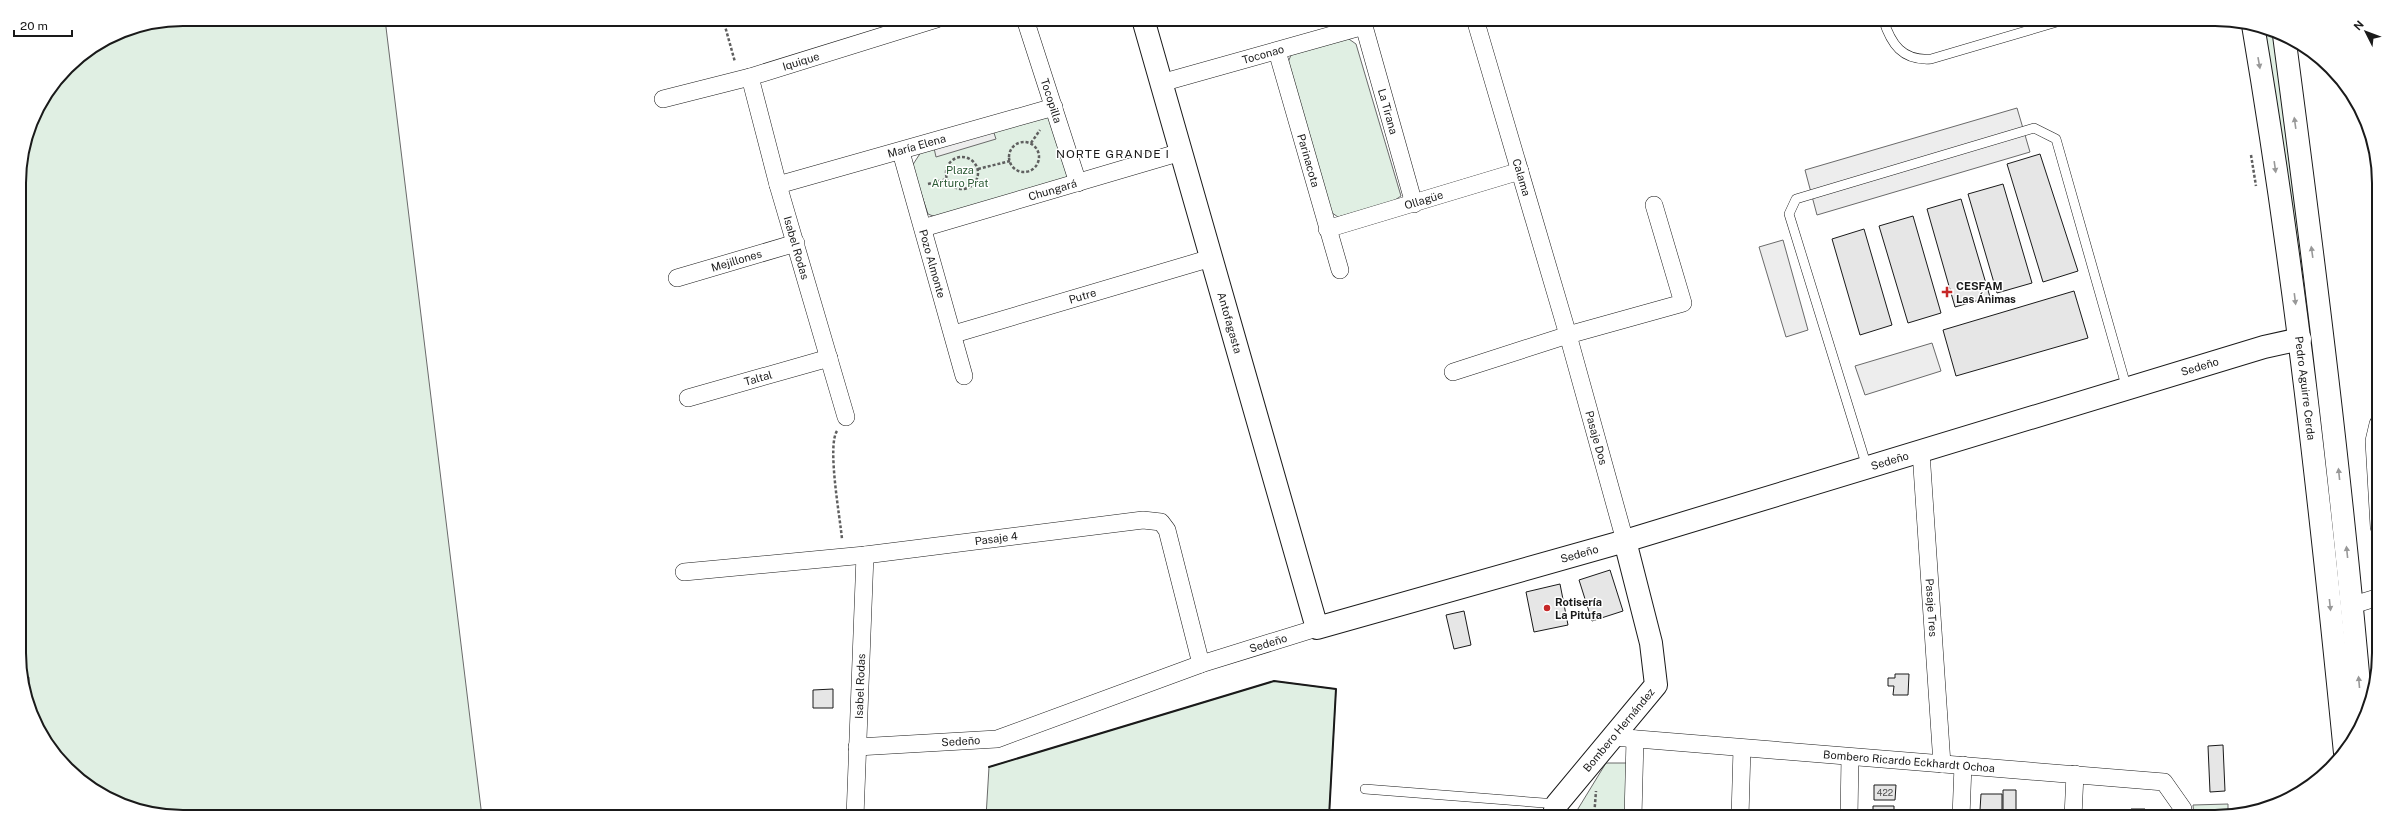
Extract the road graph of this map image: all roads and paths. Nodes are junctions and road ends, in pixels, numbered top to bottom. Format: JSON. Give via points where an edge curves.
{"nodes":[{"id":1,"x":726,"y":26,"type":"edge"},
{"id":2,"x":914,"y":26,"type":"edge"},
{"id":3,"x":1027,"y":26,"type":"edge"},
{"id":4,"x":1145,"y":26,"type":"edge"},
{"id":5,"x":1354,"y":26,"type":"edge"},
{"id":6,"x":1364,"y":26,"type":"edge"},
{"id":7,"x":1477,"y":26,"type":"edge"},
{"id":8,"x":1885,"y":26,"type":"edge"},
{"id":9,"x":2043,"y":26,"type":"edge"},
{"id":10,"x":2253,"y":30,"type":"edge"},
{"id":11,"x":2285,"y":42,"type":"edge"},
{"id":12,"x":1277,"y":51,"type":"junction"},
{"id":13,"x":746,"y":78,"type":"junction"},
{"id":14,"x":1161,"y":83,"type":"junction"},
{"id":15,"x":663,"y":99,"type":"dead end"},
{"id":16,"x":1054,"y":107,"type":"junction"},
{"id":17,"x":901,"y":152,"type":"junction"},
{"id":18,"x":1181,"y":152,"type":"junction"},
{"id":19,"x":1010,"y":161,"type":"junction"},
{"id":20,"x":978,"y":169,"type":"junction"},
{"id":21,"x":1520,"y":171,"type":"junction"},
{"id":22,"x":1078,"y":183,"type":"junction"},
{"id":23,"x":778,"y":185,"type":"junction"},
{"id":24,"x":1414,"y":204,"type":"junction"},
{"id":25,"x":1654,"y":205,"type":"dead end"},
{"id":26,"x":923,"y":228,"type":"junction"},
{"id":27,"x":1327,"y":229,"type":"junction"},
{"id":28,"x":796,"y":243,"type":"junction"},
{"id":29,"x":1211,"y":258,"type":"junction"},
{"id":30,"x":1340,"y":270,"type":"dead end"},
{"id":31,"x":677,"y":278,"type":"dead end"},
{"id":32,"x":2320,"y":307,"type":"junction"},
{"id":33,"x":954,"y":334,"type":"junction"},
{"id":34,"x":1568,"y":335,"type":"junction"},
{"id":35,"x":2300,"y":339,"type":"junction"},
{"id":36,"x":828,"y":358,"type":"junction"},
{"id":37,"x":2327,"y":364,"type":"junction"},
{"id":38,"x":1453,"y":372,"type":"dead end"},
{"id":39,"x":964,"y":376,"type":"dead end"},
{"id":40,"x":2128,"y":389,"type":"junction"},
{"id":41,"x":688,"y":398,"type":"dead end"},
{"id":42,"x":846,"y":417,"type":"joint"},
{"id":43,"x":1921,"y":452,"type":"junction"},
{"id":44,"x":1867,"y":467,"type":"junction"},
{"id":45,"x":1625,"y":541,"type":"junction"},
{"id":46,"x":865,"y":555,"type":"junction"},
{"id":47,"x":844,"y":557,"type":"junction"},
{"id":48,"x":684,"y":572,"type":"dead end"},
{"id":49,"x":2372,"y":599,"type":"edge"},
{"id":50,"x":2353,"y":605,"type":"junction"},
{"id":51,"x":1317,"y":628,"type":"junction"},
{"id":52,"x":1201,"y":664,"type":"junction"},
{"id":53,"x":2361,"y":710,"type":"edge"},
{"id":54,"x":1613,"y":737,"type":"junction"},
{"id":55,"x":1635,"y":739,"type":"junction"},
{"id":56,"x":2344,"y":743,"type":"edge"},
{"id":57,"x":857,"y":747,"type":"junction"},
{"id":58,"x":1742,"y":748,"type":"junction"},
{"id":59,"x":1850,"y":756,"type":"junction"},
{"id":60,"x":1942,"y":764,"type":"junction"},
{"id":61,"x":1963,"y":765,"type":"junction"},
{"id":62,"x":2075,"y":774,"type":"junction"},
{"id":63,"x":1596,"y":787,"type":"dead end"},
{"id":64,"x":1365,"y":789,"type":"dead end"},
{"id":65,"x":855,"y":810,"type":"edge"},
{"id":66,"x":1555,"y":810,"type":"edge"},
{"id":67,"x":1594,"y":810,"type":"edge"},
{"id":68,"x":1633,"y":810,"type":"edge"},
{"id":69,"x":1740,"y":810,"type":"edge"},
{"id":70,"x":1849,"y":810,"type":"edge"},
{"id":71,"x":1961,"y":810,"type":"edge"},
{"id":72,"x":2073,"y":810,"type":"edge"},
{"id":73,"x":2183,"y":810,"type":"edge"}],
"edges":[{"from":1,"to":13,"type":"path"},
{"from":2,"to":13,"type":"street","name":"Iquique"},
{"from":3,"to":16,"type":"street","name":"Tocopilla"},
{"from":4,"to":14,"type":"main road","name":"Antofagasta"},
{"from":5,"to":12,"type":"street","name":"Toconao"},
{"from":6,"to":24,"type":"street","name":"La Tirana"},
{"from":7,"to":21,"type":"street","name":"Calama"},
{"from":8,"to":9,"type":"lane","via":[[1897,49],[1904,55],[1922,60]]},
{"from":10,"to":35,"type":"main road","name":"Pedro Aguirre Cerda","one_way":true},
{"from":32,"to":11,"type":"main road","name":"Pedro Aguirre Cerda","one_way":true},
{"from":12,"to":14,"type":"street","name":"Toconao"},
{"from":12,"to":27,"type":"street","name":"Parinacota"},
{"from":13,"to":15,"type":"street","name":"Iquique"},
{"from":13,"to":23,"type":"street","name":"Isabel Rodas"},
{"from":14,"to":18,"type":"main road","name":"Antofagasta"},
{"from":16,"to":17,"type":"street","name":"María Elena"},
{"from":16,"to":22,"type":"street","name":"Tocopilla"},
{"from":17,"to":23,"type":"street","name":"María Elena"},
{"from":17,"to":26,"type":"street","name":"Pozo Almonte"},
{"from":18,"to":22,"type":"street","name":"Chungará"},
{"from":18,"to":29,"type":"main road","name":"Antofagasta"},
{"from":19,"to":19,"type":"path","via":[[1010,151],[1017,143],[1032,143],[1040,155],[1037,165],[1029,171],[1020,172]]},
{"from":19,"to":20,"type":"path"},
{"from":20,"to":20,"type":"path","via":[[976,182],[967,188],[957,189],[946,177],[950,162],[960,157],[970,158]]},
{"from":21,"to":24,"type":"street","name":"Ollagüe"},
{"from":21,"to":34,"type":"street","name":"Calama"},
{"from":22,"to":26,"type":"street","name":"Chungará"},
{"from":23,"to":28,"type":"street","name":"Isabel Rodas"},
{"from":24,"to":27,"type":"street","name":"Ollagüe"},
{"from":25,"to":34,"type":"street","via":[[1683,303]]},
{"from":26,"to":33,"type":"street","name":"Pozo Almonte"},
{"from":27,"to":30,"type":"street","name":"Parinacota"},
{"from":28,"to":31,"type":"street","name":"Mejillones"},
{"from":28,"to":36,"type":"street","name":"Isabel Rodas"},
{"from":29,"to":33,"type":"street","name":"Putre"},
{"from":29,"to":51,"type":"main road","name":"Antofagasta"},
{"from":32,"to":35,"type":"main road","via":[[2313,324]]},
{"from":32,"to":37,"type":"main road","name":"Pedro Aguirre Cerda"},
{"from":33,"to":39,"type":"street","name":"Pozo Almonte"},
{"from":34,"to":38,"type":"street"},
{"from":34,"to":45,"type":"street","name":"Pasaje Dos"},
{"from":35,"to":37,"type":"main road","via":[[2315,347]]},
{"from":35,"to":40,"type":"main road","name":"Sedeño","via":[[2264,347]]},
{"from":35,"to":56,"type":"main road","name":"Pedro Aguirre Cerda","one_way":true,"via":[[2324,537]]},
{"from":36,"to":41,"type":"street","name":"Taltal"},
{"from":36,"to":42,"type":"street","name":"Isabel Rodas"},
{"from":50,"to":37,"type":"main road","name":"Pedro Aguirre Cerda","one_way":true},
{"from":40,"to":43,"type":"main road","name":"Sedeño"},
{"from":40,"to":44,"type":"lane","via":[[2056,139],[2034,128],[1796,199],[1789,214]]},
{"from":42,"to":47,"type":"path","via":[[834,435],[833,455]]},
{"from":43,"to":44,"type":"main road","name":"Sedeño"},
{"from":43,"to":60,"type":"street","name":"Pasaje Tres"},
{"from":44,"to":45,"type":"main road","name":"Sedeño"},
{"from":45,"to":51,"type":"main road","name":"Sedeño"},
{"from":45,"to":54,"type":"main road","name":"Bombero Hernández","via":[[1651,643],[1656,685]]},
{"from":46,"to":47,"type":"street","name":"Pasaje 4"},
{"from":46,"to":52,"type":"street","name":"Pasaje 4","via":[[1143,520],[1161,522],[1166,530]]},
{"from":46,"to":57,"type":"street","name":"Isabel Rodas"},
{"from":47,"to":48,"type":"street","name":"Pasaje 4"},
{"from":49,"to":50,"type":"street"},
{"from":53,"to":50,"type":"main road","name":"Pedro Aguirre Cerda","one_way":true},
{"from":51,"to":52,"type":"street","name":"Sedeño"},
{"from":52,"to":57,"type":"street","name":"Sedeño","via":[[997,739]]},
{"from":54,"to":55,"type":"street","name":"Bombero Ricardo Eckhardt Ochoa"},
{"from":54,"to":66,"type":"main road","name":"Bombero Hernández"},
{"from":55,"to":58,"type":"street","name":"Bombero Ricardo Eckhardt Ochoa"},
{"from":55,"to":68,"type":"street"},
{"from":57,"to":65,"type":"street","name":"Isabel Rodas"},
{"from":58,"to":59,"type":"street","name":"Bombero Ricardo Eckhardt Ochoa"},
{"from":58,"to":69,"type":"street"},
{"from":59,"to":60,"type":"street","name":"Bombero Ricardo Eckhardt Ochoa"},
{"from":59,"to":70,"type":"street"},
{"from":60,"to":61,"type":"street","name":"Bombero Ricardo Eckhardt Ochoa"},
{"from":61,"to":62,"type":"street","name":"Bombero Ricardo Eckhardt Ochoa"},
{"from":61,"to":71,"type":"street"},
{"from":62,"to":72,"type":"street"},
{"from":62,"to":73,"type":"street","name":"Bombero Ricardo Eckhardt Ochoa","via":[[2164,782]]},
{"from":63,"to":67,"type":"path"},
{"from":64,"to":66,"type":"lane"}]}
